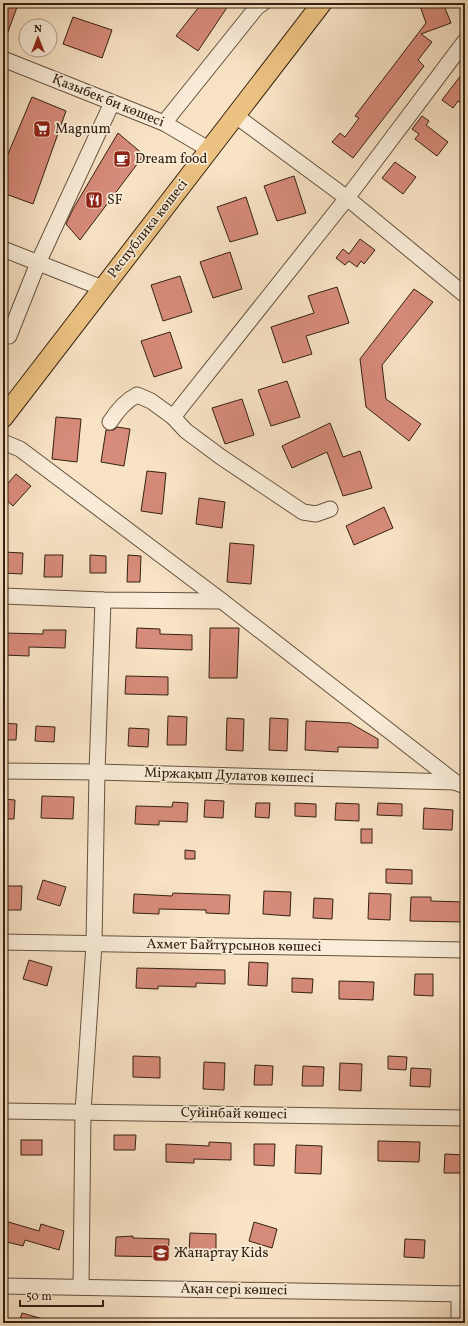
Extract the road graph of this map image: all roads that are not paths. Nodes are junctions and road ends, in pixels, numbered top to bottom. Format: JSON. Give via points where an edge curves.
{"nodes":[{"id":1,"x":257,"y":4,"type":"edge"},
{"id":2,"x":317,"y":5,"type":"edge"},
{"id":3,"x":465,"y":41,"type":"edge"},
{"id":4,"x":3,"y":59,"type":"edge"},
{"id":5,"x":112,"y":103,"type":"junction"},
{"id":6,"x":236,"y":116,"type":"junction"},
{"id":7,"x":164,"y":123,"type":"junction"},
{"id":8,"x":210,"y":150,"type":"junction"},
{"id":9,"x":347,"y":198,"type":"junction"},
{"id":10,"x":3,"y":249,"type":"edge"},
{"id":11,"x":38,"y":263,"type":"junction"},
{"id":12,"x":102,"y":288,"type":"junction"},
{"id":13,"x":465,"y":295,"type":"edge"},
{"id":14,"x":9,"y":336,"type":"dead end"},
{"id":15,"x":173,"y":417,"type":"junction"},
{"id":16,"x":3,"y":418,"type":"edge"},
{"id":17,"x":110,"y":422,"type":"dead end"},
{"id":18,"x":3,"y":442,"type":"edge"},
{"id":19,"x":330,"y":509,"type":"dead end"},
{"id":20,"x":3,"y":596,"type":"edge"},
{"id":21,"x":103,"y":600,"type":"junction"},
{"id":22,"x":222,"y":601,"type":"junction"},
{"id":23,"x":3,"y":771,"type":"edge"},
{"id":24,"x":97,"y":772,"type":"junction"},
{"id":25,"x":460,"y":784,"type":"edge"},
{"id":26,"x":3,"y":942,"type":"edge"},
{"id":27,"x":94,"y":944,"type":"junction"},
{"id":28,"x":465,"y":950,"type":"edge"},
{"id":29,"x":3,"y":1111,"type":"edge"},
{"id":30,"x":83,"y":1112,"type":"junction"},
{"id":31,"x":465,"y":1118,"type":"edge"},
{"id":32,"x":3,"y":1286,"type":"edge"},
{"id":33,"x":81,"y":1287,"type":"junction"},
{"id":34,"x":462,"y":1294,"type":"edge"},
{"id":35,"x":459,"y":1323,"type":"edge"}],
"edges":[{"from":1,"to":7,"type":"street"},
{"from":2,"to":6,"type":"main road","name":"Республика көшесі"},
{"from":3,"to":9,"type":"street"},
{"from":4,"to":5,"type":"street","name":"Қазыбек би көшесі"},
{"from":5,"to":7,"type":"street","name":"Қазыбек би көшесі"},
{"from":5,"to":11,"type":"street"},
{"from":6,"to":8,"type":"main road","name":"Республика көшесі"},
{"from":6,"to":9,"type":"street"},
{"from":7,"to":8,"type":"street","name":"Қазыбек би көшесі"},
{"from":8,"to":12,"type":"main road","name":"Республика көшесі"},
{"from":9,"to":13,"type":"street"},
{"from":9,"to":15,"type":"street"},
{"from":10,"to":11,"type":"street"},
{"from":11,"to":12,"type":"street"},
{"from":11,"to":14,"type":"street"},
{"from":12,"to":16,"type":"main road","name":"Республика көшесі"},
{"from":15,"to":17,"type":"street","via":[[138,395],[129,399]]},
{"from":15,"to":19,"type":"street","via":[[186,431],[221,457],[303,512],[316,514]]},
{"from":18,"to":22,"type":"street","via":[[20,449]]},
{"from":20,"to":21,"type":"street"},
{"from":21,"to":22,"type":"street"},
{"from":21,"to":24,"type":"street"},
{"from":22,"to":25,"type":"street"},
{"from":23,"to":24,"type":"street","name":"Міржақып Дулатов көшесі"},
{"from":24,"to":25,"type":"street","name":"Міржақып Дулатов көшесі"},
{"from":24,"to":27,"type":"street"},
{"from":26,"to":27,"type":"street","name":"Ахмет Байтұрсынов көшесі"},
{"from":27,"to":28,"type":"street","name":"Ахмет Байтұрсынов көшесі"},
{"from":27,"to":30,"type":"street"},
{"from":29,"to":30,"type":"street","name":"Суйінбай көшесі"},
{"from":30,"to":31,"type":"street","name":"Суйінбай көшесі"},
{"from":30,"to":33,"type":"street"},
{"from":32,"to":33,"type":"street","name":"Ақан сері көшесі"},
{"from":33,"to":34,"type":"street","name":"Ақан сері көшесі"},
{"from":34,"to":35,"type":"street"}]}
